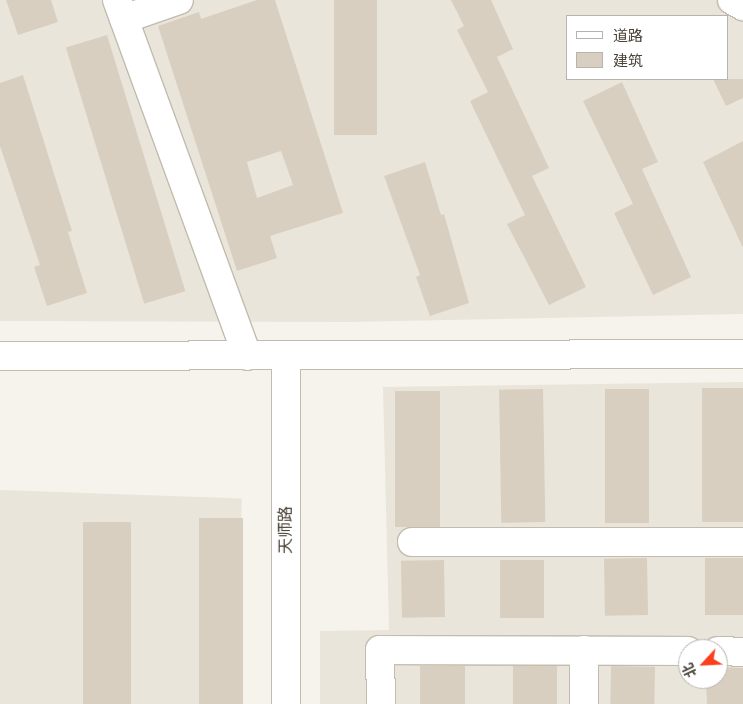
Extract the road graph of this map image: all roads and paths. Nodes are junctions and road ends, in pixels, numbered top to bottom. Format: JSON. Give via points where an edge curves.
{"nodes":[{"id":1,"x":179,"y":0,"type":"edge"},
{"id":2,"x":732,"y":0,"type":"edge"},
{"id":3,"x":743,"y":6,"type":"edge"},
{"id":4,"x":121,"y":9,"type":"edge"},
{"id":5,"x":743,"y":354,"type":"edge"},
{"id":6,"x":0,"y":356,"type":"edge"},
{"id":7,"x":247,"y":356,"type":"junction"},
{"id":8,"x":286,"y":356,"type":"junction"},
{"id":9,"x":412,"y":542,"type":"dead end"},
{"id":10,"x":743,"y":542,"type":"edge"},
{"id":11,"x":584,"y":650,"type":"junction"},
{"id":12,"x":678,"y":651,"type":"edge"},
{"id":13,"x":728,"y":651,"type":"edge"},
{"id":14,"x":743,"y":652,"type":"edge"},
{"id":15,"x":286,"y":704,"type":"edge"},
{"id":16,"x":381,"y":704,"type":"edge"},
{"id":17,"x":584,"y":704,"type":"edge"}],
"edges":[{"from":1,"to":4,"type":"street"},
{"from":2,"to":3,"type":"street"},
{"from":4,"to":7,"type":"street"},
{"from":5,"to":8,"type":"street"},
{"from":6,"to":7,"type":"street"},
{"from":7,"to":8,"type":"street"},
{"from":8,"to":15,"type":"street","name":"天师路"},
{"from":9,"to":10,"type":"street"},
{"from":11,"to":12,"type":"street"},
{"from":11,"to":16,"type":"street","via":[[380,650]]},
{"from":11,"to":17,"type":"street"},
{"from":13,"to":14,"type":"street"}]}
